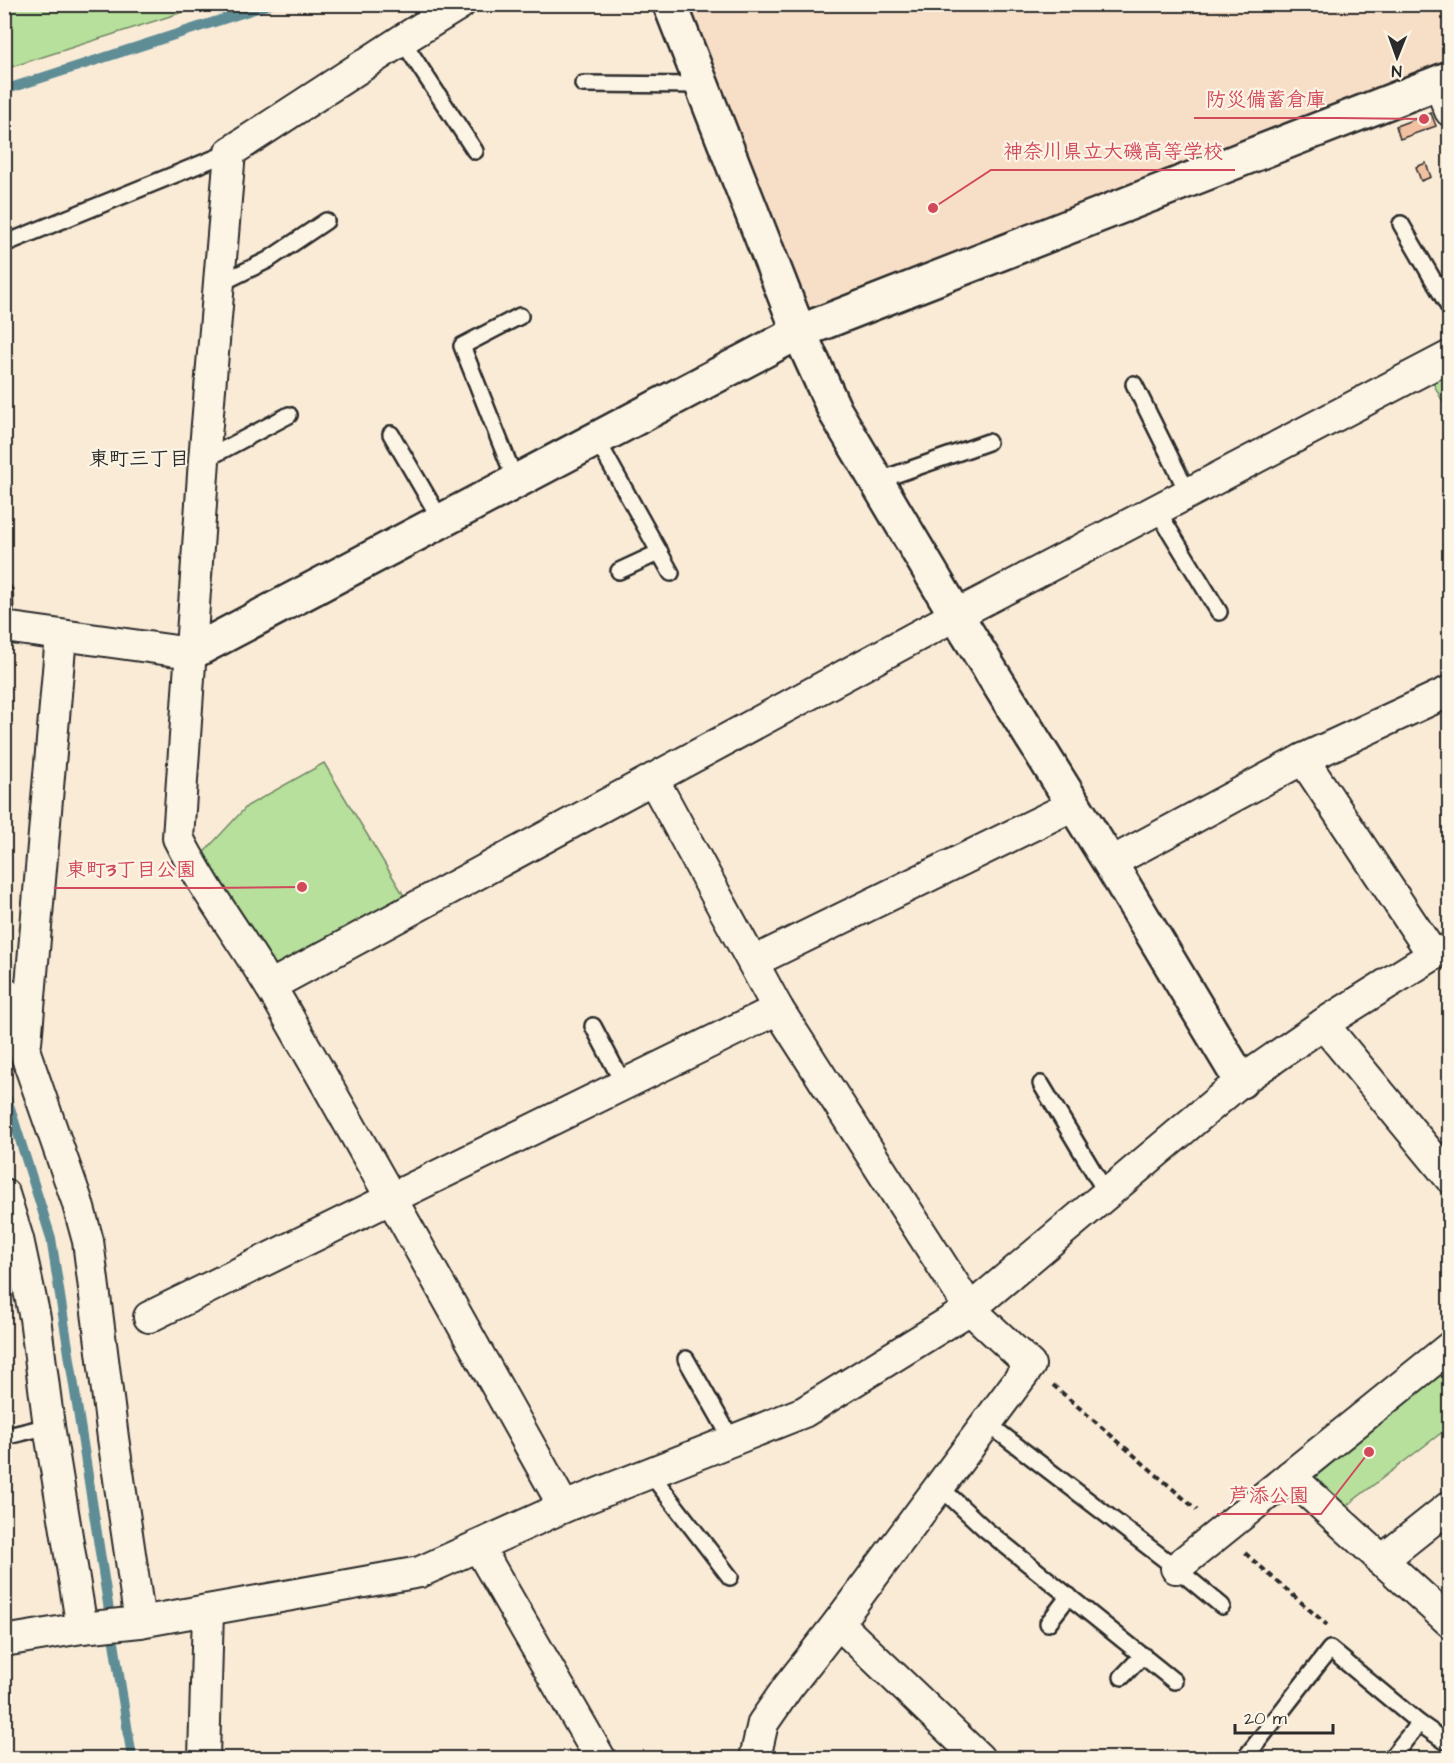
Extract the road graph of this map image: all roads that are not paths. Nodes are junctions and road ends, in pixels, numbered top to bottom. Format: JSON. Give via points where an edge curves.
{"nodes":[{"id":1,"x":460,"y":4,"type":"edge"},
{"id":2,"x":664,"y":4,"type":"edge"},
{"id":3,"x":670,"y":5,"type":"edge"},
{"id":4,"x":402,"y":40,"type":"junction"},
{"id":5,"x":583,"y":84,"type":"dead end"},
{"id":6,"x":701,"y":85,"type":"junction"},
{"id":7,"x":1446,"y":90,"type":"edge"},
{"id":8,"x":476,"y":151,"type":"dead end"},
{"id":9,"x":230,"y":152,"type":"junction"},
{"id":10,"x":326,"y":221,"type":"dead end"},
{"id":11,"x":1401,"y":224,"type":"dead end"},
{"id":12,"x":4,"y":244,"type":"edge"},
{"id":13,"x":218,"y":285,"type":"junction"},
{"id":14,"x":1449,"y":309,"type":"edge"},
{"id":15,"x":520,"y":316,"type":"dead end"},
{"id":16,"x":800,"y":332,"type":"junction"},
{"id":17,"x":1449,"y":356,"type":"edge"},
{"id":18,"x":1134,"y":384,"type":"dead end"},
{"id":19,"x":289,"y":415,"type":"dead end"},
{"id":20,"x":391,"y":434,"type":"dead end"},
{"id":21,"x":597,"y":440,"type":"junction"},
{"id":22,"x":988,"y":442,"type":"dead end"},
{"id":23,"x":204,"y":460,"type":"junction"},
{"id":24,"x":877,"y":481,"type":"junction"},
{"id":25,"x":516,"y":482,"type":"junction"},
{"id":26,"x":1188,"y":493,"type":"junction"},
{"id":27,"x":1157,"y":510,"type":"junction"},
{"id":28,"x":442,"y":522,"type":"junction"},
{"id":29,"x":660,"y":552,"type":"junction"},
{"id":30,"x":619,"y":571,"type":"dead end"},
{"id":31,"x":671,"y":573,"type":"dead end"},
{"id":32,"x":4,"y":592,"type":"edge"},
{"id":33,"x":1219,"y":612,"type":"dead end"},
{"id":34,"x":956,"y":615,"type":"junction"},
{"id":35,"x":5,"y":627,"type":"edge"},
{"id":36,"x":61,"y":636,"type":"junction"},
{"id":37,"x":191,"y":653,"type":"junction"},
{"id":38,"x":1449,"y":691,"type":"edge"},
{"id":39,"x":1303,"y":759,"type":"junction"},
{"id":40,"x":653,"y":779,"type":"junction"},
{"id":41,"x":1074,"y":805,"type":"junction"},
{"id":42,"x":1110,"y":863,"type":"junction"},
{"id":43,"x":1441,"y":952,"type":"edge"},
{"id":44,"x":753,"y":962,"type":"junction"},
{"id":45,"x":270,"y":986,"type":"junction"},
{"id":46,"x":4,"y":992,"type":"edge"},
{"id":47,"x":778,"y":1009,"type":"junction"},
{"id":48,"x":1323,"y":1024,"type":"junction"},
{"id":49,"x":593,"y":1026,"type":"dead end"},
{"id":50,"x":25,"y":1055,"type":"junction"},
{"id":51,"x":1240,"y":1081,"type":"junction"},
{"id":52,"x":1041,"y":1084,"type":"dead end"},
{"id":53,"x":624,"y":1085,"type":"junction"},
{"id":54,"x":1449,"y":1178,"type":"edge"},
{"id":55,"x":4,"y":1194,"type":"edge"},
{"id":56,"x":1107,"y":1194,"type":"junction"},
{"id":57,"x":392,"y":1198,"type":"junction"},
{"id":58,"x":970,"y":1309,"type":"junction"},
{"id":59,"x":149,"y":1317,"type":"dead end"},
{"id":60,"x":1449,"y":1347,"type":"edge"},
{"id":61,"x":686,"y":1359,"type":"dead end"},
{"id":62,"x":987,"y":1423,"type":"junction"},
{"id":63,"x":49,"y":1426,"type":"junction"},
{"id":64,"x":4,"y":1437,"type":"edge"},
{"id":65,"x":732,"y":1440,"type":"junction"},
{"id":66,"x":650,"y":1473,"type":"junction"},
{"id":67,"x":1290,"y":1476,"type":"junction"},
{"id":68,"x":939,"y":1486,"type":"junction"},
{"id":69,"x":1449,"y":1506,"type":"edge"},
{"id":70,"x":564,"y":1507,"type":"junction"},
{"id":71,"x":478,"y":1546,"type":"junction"},
{"id":72,"x":1381,"y":1561,"type":"junction"},
{"id":73,"x":1176,"y":1568,"type":"junction"},
{"id":74,"x":730,"y":1577,"type":"dead end"},
{"id":75,"x":1070,"y":1596,"type":"junction"},
{"id":76,"x":1222,"y":1606,"type":"dead end"},
{"id":77,"x":208,"y":1610,"type":"junction"},
{"id":78,"x":1449,"y":1622,"type":"edge"},
{"id":79,"x":838,"y":1623,"type":"junction"},
{"id":80,"x":1048,"y":1623,"type":"dead end"},
{"id":81,"x":111,"y":1625,"type":"junction"},
{"id":82,"x":4,"y":1641,"type":"edge"},
{"id":83,"x":1143,"y":1655,"type":"junction"},
{"id":84,"x":1122,"y":1677,"type":"dead end"},
{"id":85,"x":1174,"y":1681,"type":"dead end"},
{"id":86,"x":1419,"y":1723,"type":"junction"},
{"id":87,"x":1449,"y":1742,"type":"edge"},
{"id":88,"x":204,"y":1758,"type":"edge"},
{"id":89,"x":600,"y":1758,"type":"edge"},
{"id":90,"x":755,"y":1758,"type":"edge"},
{"id":91,"x":979,"y":1758,"type":"edge"},
{"id":92,"x":1245,"y":1758,"type":"edge"},
{"id":93,"x":1391,"y":1758,"type":"edge"}],
"edges":[{"from":1,"to":4,"type":"street"},
{"from":2,"to":3,"type":"street"},
{"from":3,"to":6,"type":"street"},
{"from":4,"to":8,"type":"lane"},
{"from":4,"to":9,"type":"street"},
{"from":5,"to":6,"type":"lane"},
{"from":6,"to":16,"type":"street"},
{"from":7,"to":16,"type":"street"},
{"from":9,"to":12,"type":"lane"},
{"from":9,"to":13,"type":"street"},
{"from":10,"to":13,"type":"lane","via":[[268,260]]},
{"from":11,"to":14,"type":"lane"},
{"from":13,"to":23,"type":"street"},
{"from":15,"to":25,"type":"lane","via":[[462,346]]},
{"from":16,"to":21,"type":"street"},
{"from":16,"to":24,"type":"street","via":[[835,411]]},
{"from":17,"to":26,"type":"street"},
{"from":18,"to":26,"type":"lane"},
{"from":19,"to":23,"type":"lane"},
{"from":20,"to":28,"type":"lane"},
{"from":21,"to":25,"type":"street"},
{"from":21,"to":29,"type":"lane"},
{"from":22,"to":24,"type":"lane"},
{"from":23,"to":37,"type":"street"},
{"from":24,"to":34,"type":"street"},
{"from":25,"to":28,"type":"street"},
{"from":26,"to":27,"type":"street"},
{"from":27,"to":33,"type":"lane"},
{"from":27,"to":34,"type":"street"},
{"from":28,"to":37,"type":"street"},
{"from":29,"to":30,"type":"lane"},
{"from":29,"to":31,"type":"lane"},
{"from":32,"to":35,"type":"lane"},
{"from":34,"to":40,"type":"street"},
{"from":34,"to":41,"type":"street"},
{"from":35,"to":36,"type":"street"},
{"from":36,"to":37,"type":"street"},
{"from":36,"to":50,"type":"street"},
{"from":37,"to":45,"type":"street","via":[[178,838]]},
{"from":38,"to":39,"type":"street"},
{"from":39,"to":42,"type":"street"},
{"from":39,"to":43,"type":"street"},
{"from":40,"to":44,"type":"street"},
{"from":40,"to":45,"type":"street"},
{"from":41,"to":42,"type":"street"},
{"from":41,"to":44,"type":"street"},
{"from":42,"to":51,"type":"street"},
{"from":43,"to":48,"type":"street"},
{"from":44,"to":47,"type":"street"},
{"from":45,"to":57,"type":"street"},
{"from":46,"to":50,"type":"street"},
{"from":47,"to":53,"type":"street"},
{"from":47,"to":58,"type":"street"},
{"from":48,"to":51,"type":"street"},
{"from":48,"to":54,"type":"street"},
{"from":49,"to":53,"type":"lane"},
{"from":50,"to":81,"type":"street","via":[[88,1241],[112,1438]]},
{"from":51,"to":56,"type":"street"},
{"from":52,"to":56,"type":"lane"},
{"from":53,"to":57,"type":"street"},
{"from":55,"to":63,"type":"street","via":[[35,1318]]},
{"from":56,"to":58,"type":"street"},
{"from":57,"to":59,"type":"street"},
{"from":57,"to":70,"type":"street"},
{"from":58,"to":62,"type":"street","via":[[1030,1365]]},
{"from":58,"to":65,"type":"street","via":[[804,1412]]},
{"from":60,"to":67,"type":"street"},
{"from":61,"to":65,"type":"lane"},
{"from":62,"to":68,"type":"street"},
{"from":62,"to":73,"type":"lane"},
{"from":63,"to":64,"type":"lane"},
{"from":63,"to":81,"type":"street"},
{"from":65,"to":66,"type":"street"},
{"from":66,"to":70,"type":"street"},
{"from":66,"to":74,"type":"lane"},
{"from":67,"to":72,"type":"street"},
{"from":67,"to":73,"type":"street"},
{"from":68,"to":75,"type":"lane"},
{"from":68,"to":79,"type":"street"},
{"from":69,"to":72,"type":"street"},
{"from":70,"to":71,"type":"street"},
{"from":71,"to":77,"type":"street","via":[[420,1572]]},
{"from":71,"to":89,"type":"street"},
{"from":72,"to":78,"type":"street"},
{"from":73,"to":76,"type":"lane"},
{"from":75,"to":80,"type":"lane"},
{"from":75,"to":83,"type":"lane"},
{"from":77,"to":81,"type":"street"},
{"from":77,"to":88,"type":"street"},
{"from":79,"to":90,"type":"street","via":[[763,1723]]},
{"from":79,"to":91,"type":"street"},
{"from":81,"to":82,"type":"street"},
{"from":83,"to":84,"type":"lane"},
{"from":83,"to":85,"type":"lane"},
{"from":86,"to":87,"type":"lane"},
{"from":86,"to":92,"type":"lane","via":[[1330,1649]]},
{"from":86,"to":93,"type":"lane"}]}
